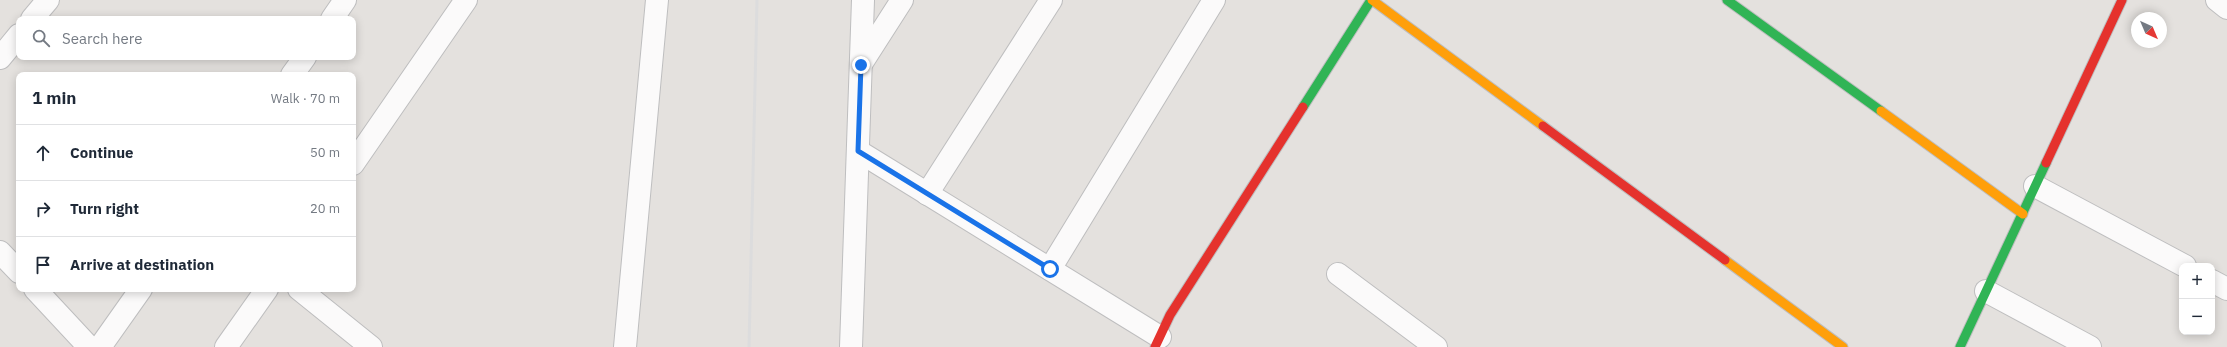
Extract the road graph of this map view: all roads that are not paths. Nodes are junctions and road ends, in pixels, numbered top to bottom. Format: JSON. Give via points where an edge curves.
{"nodes":[{"id":1,"x":48,"y":0,"type":"edge"},
{"id":2,"x":345,"y":0,"type":"edge"},
{"id":3,"x":466,"y":0,"type":"edge"},
{"id":4,"x":657,"y":0,"type":"edge"},
{"id":5,"x":863,"y":0,"type":"edge"},
{"id":6,"x":902,"y":0,"type":"edge"},
{"id":7,"x":1051,"y":0,"type":"edge"},
{"id":8,"x":1214,"y":0,"type":"edge"},
{"id":9,"x":1371,"y":0,"type":"edge"},
{"id":10,"x":1727,"y":0,"type":"edge"},
{"id":11,"x":2122,"y":0,"type":"edge"},
{"id":12,"x":2217,"y":0,"type":"edge"},
{"id":13,"x":2227,"y":8,"type":"edge"},
{"id":14,"x":35,"y":16,"type":"edge"},
{"id":15,"x":334,"y":16,"type":"edge"},
{"id":16,"x":16,"y":39,"type":"edge"},
{"id":17,"x":0,"y":58,"type":"edge"},
{"id":18,"x":303,"y":60,"type":"edge"},
{"id":19,"x":861,"y":65,"type":"junction"},
{"id":20,"x":294,"y":72,"type":"edge"},
{"id":21,"x":858,"y":151,"type":"junction"},
{"id":22,"x":356,"y":160,"type":"edge"},
{"id":23,"x":2035,"y":186,"type":"junction"},
{"id":24,"x":927,"y":194,"type":"junction"},
{"id":25,"x":2023,"y":214,"type":"junction"},
{"id":26,"x":0,"y":252,"type":"edge"},
{"id":27,"x":2179,"y":263,"type":"edge"},
{"id":28,"x":16,"y":269,"type":"edge"},
{"id":29,"x":1050,"y":269,"type":"junction"},
{"id":30,"x":1338,"y":274,"type":"dead end"},
{"id":31,"x":2215,"y":283,"type":"edge"},
{"id":32,"x":2227,"y":289,"type":"edge"},
{"id":33,"x":1986,"y":291,"type":"junction"},
{"id":34,"x":38,"y":292,"type":"edge"},
{"id":35,"x":139,"y":292,"type":"edge"},
{"id":36,"x":265,"y":292,"type":"edge"},
{"id":37,"x":303,"y":292,"type":"edge"},
{"id":38,"x":1158,"y":342,"type":"edge"},
{"id":39,"x":89,"y":347,"type":"edge"},
{"id":40,"x":100,"y":347,"type":"edge"},
{"id":41,"x":226,"y":347,"type":"edge"},
{"id":42,"x":371,"y":347,"type":"edge"},
{"id":43,"x":625,"y":347,"type":"edge"},
{"id":44,"x":851,"y":347,"type":"edge"},
{"id":45,"x":1436,"y":347,"type":"edge"},
{"id":46,"x":1843,"y":347,"type":"edge"},
{"id":47,"x":1960,"y":347,"type":"edge"},
{"id":48,"x":2090,"y":347,"type":"edge"}],
"edges":[{"from":1,"to":14,"type":"street"},
{"from":2,"to":15,"type":"street"},
{"from":3,"to":22,"type":"street"},
{"from":4,"to":43,"type":"street"},
{"from":5,"to":19,"type":"street"},
{"from":6,"to":19,"type":"street"},
{"from":7,"to":24,"type":"street"},
{"from":8,"to":29,"type":"street"},
{"from":9,"to":38,"type":"street","via":[[1170,315]]},
{"from":9,"to":46,"type":"street"},
{"from":10,"to":25,"type":"street"},
{"from":11,"to":23,"type":"street"},
{"from":12,"to":13,"type":"street"},
{"from":16,"to":17,"type":"street"},
{"from":18,"to":20,"type":"street"},
{"from":19,"to":21,"type":"street"},
{"from":21,"to":24,"type":"street"},
{"from":21,"to":44,"type":"street"},
{"from":23,"to":25,"type":"street"},
{"from":23,"to":27,"type":"street"},
{"from":24,"to":29,"type":"street"},
{"from":25,"to":33,"type":"street"},
{"from":26,"to":28,"type":"street"},
{"from":29,"to":38,"type":"street"},
{"from":30,"to":45,"type":"street"},
{"from":31,"to":32,"type":"street"},
{"from":33,"to":47,"type":"street"},
{"from":33,"to":48,"type":"street"},
{"from":34,"to":39,"type":"street"},
{"from":35,"to":40,"type":"street"},
{"from":36,"to":41,"type":"street"},
{"from":37,"to":42,"type":"street"}]}
